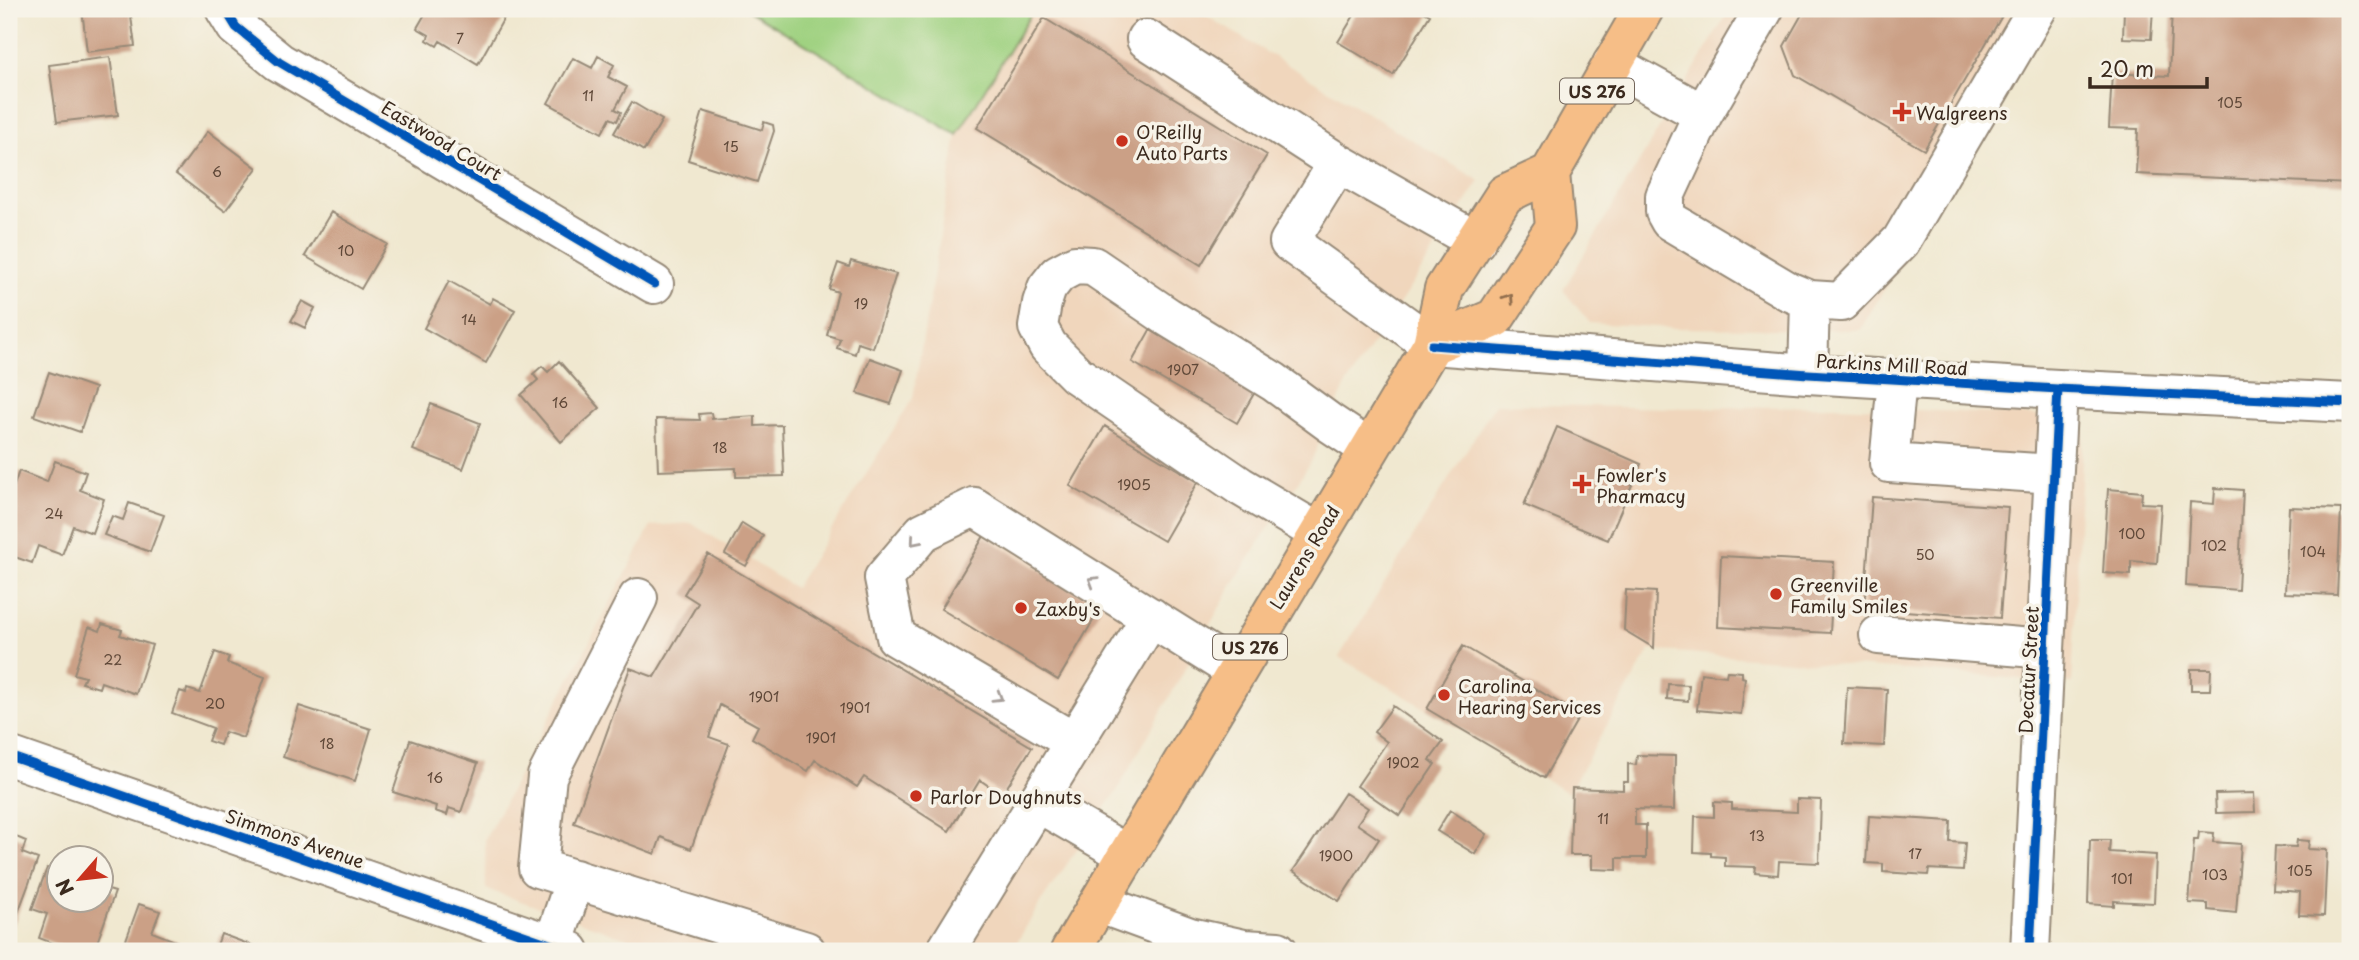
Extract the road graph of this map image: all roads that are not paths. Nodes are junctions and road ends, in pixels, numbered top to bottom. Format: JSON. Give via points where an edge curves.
{"nodes":[{"id":1,"x":226,"y":9,"type":"edge"},
{"id":2,"x":1644,"y":9,"type":"edge"},
{"id":3,"x":1764,"y":9,"type":"edge"},
{"id":4,"x":2037,"y":9,"type":"edge"},
{"id":5,"x":1146,"y":39,"type":"dead end"},
{"id":6,"x":1612,"y":64,"type":"junction"},
{"id":7,"x":1703,"y":114,"type":"junction"},
{"id":8,"x":1338,"y":163,"type":"junction"},
{"id":9,"x":1550,"y":173,"type":"junction"},
{"id":10,"x":1476,"y":241,"type":"junction"},
{"id":11,"x":654,"y":284,"type":"dead end"},
{"id":12,"x":1810,"y":300,"type":"junction"},
{"id":13,"x":1432,"y":345,"type":"junction"},
{"id":14,"x":1808,"y":374,"type":"junction"},
{"id":15,"x":1897,"y":380,"type":"junction"},
{"id":16,"x":2058,"y":389,"type":"junction"},
{"id":17,"x":2350,"y":403,"type":"edge"},
{"id":18,"x":1369,"y":449,"type":"junction"},
{"id":19,"x":2053,"y":474,"type":"junction"},
{"id":20,"x":1319,"y":533,"type":"junction"},
{"id":21,"x":638,"y":598,"type":"dead end"},
{"id":22,"x":1151,"y":617,"type":"junction"},
{"id":23,"x":1879,"y":635,"type":"dead end"},
{"id":24,"x":2045,"y":649,"type":"junction"},
{"id":25,"x":1236,"y":671,"type":"junction"},
{"id":26,"x":1073,"y":742,"type":"junction"},
{"id":27,"x":9,"y":755,"type":"edge"},
{"id":28,"x":1037,"y":802,"type":"junction"},
{"id":29,"x":1128,"y":855,"type":"junction"},
{"id":30,"x":575,"y":879,"type":"junction"},
{"id":31,"x":1100,"y":904,"type":"junction"},
{"id":32,"x":562,"y":948,"type":"edge"},
{"id":33,"x":806,"y":951,"type":"edge"},
{"id":34,"x":946,"y":951,"type":"edge"},
{"id":35,"x":1070,"y":951,"type":"edge"},
{"id":36,"x":1278,"y":951,"type":"edge"},
{"id":37,"x":2030,"y":951,"type":"edge"}],
"edges":[{"from":1,"to":11,"type":"street","name":"Eastwood Court","via":[[236,27],[279,62]]},
{"from":2,"to":6,"type":"main road","number":"US 276"},
{"from":3,"to":7,"type":"street"},
{"from":4,"to":12,"type":"street","via":[[1901,241],[1841,302]]},
{"from":5,"to":8,"type":"street"},
{"from":6,"to":7,"type":"street"},
{"from":6,"to":9,"type":"main road","number":"US 276"},
{"from":7,"to":12,"type":"street","via":[[1665,196],[1670,221]]},
{"from":8,"to":10,"type":"street"},
{"from":8,"to":13,"type":"street","via":[[1289,242]]},
{"from":9,"to":10,"type":"main road","name":"Laurens Road","number":"US 276","via":[[1505,194]]},
{"from":13,"to":9,"type":"main road","one_way":true,"via":[[1495,318],[1555,227]]},
{"from":10,"to":13,"type":"main road","name":"Laurens Road","number":"US 276","via":[[1444,289]]},
{"from":12,"to":14,"type":"street"},
{"from":13,"to":14,"type":"street","name":"Parkins Mill Road"},
{"from":13,"to":18,"type":"main road","name":"Laurens Road","number":"US 276"},
{"from":14,"to":15,"type":"street","name":"Parkins Mill Road"},
{"from":15,"to":16,"type":"street","name":"Parkins Mill Road"},
{"from":15,"to":19,"type":"street","via":[[1889,463]]},
{"from":16,"to":17,"type":"street","name":"Parkins Mill Road"},
{"from":16,"to":19,"type":"street","name":"Decatur Street"},
{"from":18,"to":20,"type":"main road","name":"Laurens Road","number":"US 276"},
{"from":18,"to":20,"type":"street","via":[[1093,266],[1075,265],[1058,274],[1047,288],[1038,327],[1048,346],[1077,375],[1240,486]]},
{"from":19,"to":24,"type":"street","name":"Decatur Street"},
{"from":20,"to":25,"type":"main road","name":"Laurens Road","number":"US 276"},
{"from":21,"to":30,"type":"street","via":[[547,776],[538,868]]},
{"from":22,"to":25,"type":"street"},
{"from":22,"to":26,"type":"street"},
{"from":22,"to":26,"type":"street","one_way":true,"via":[[974,507],[923,532],[884,578],[896,637]]},
{"from":23,"to":24,"type":"street"},
{"from":24,"to":37,"type":"street","name":"Decatur Street"},
{"from":25,"to":29,"type":"main road","name":"Laurens Road","number":"US 276"},
{"from":26,"to":28,"type":"street"},
{"from":27,"to":32,"type":"street","name":"Simmons Avenue"},
{"from":28,"to":29,"type":"street"},
{"from":28,"to":34,"type":"street"},
{"from":29,"to":31,"type":"main road","name":"Laurens Road","number":"US 276"},
{"from":30,"to":32,"type":"street"},
{"from":30,"to":33,"type":"street"},
{"from":31,"to":35,"type":"main road","name":"Laurens Road","number":"US 276"},
{"from":31,"to":36,"type":"street","via":[[1190,937]]}]}
